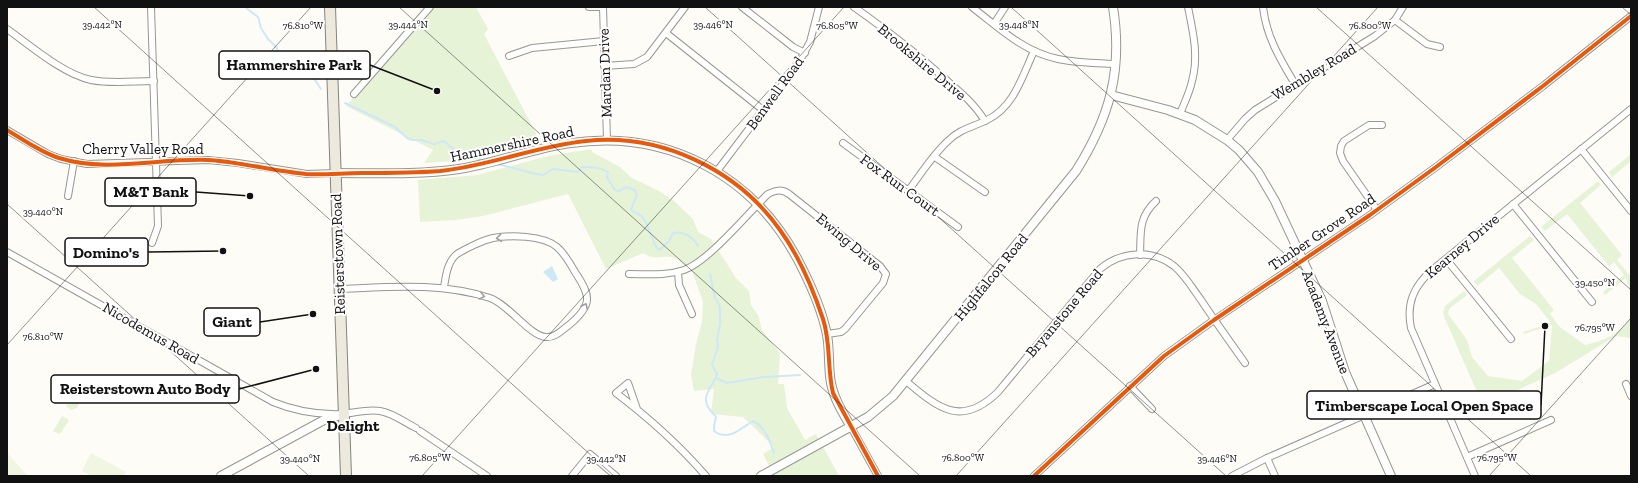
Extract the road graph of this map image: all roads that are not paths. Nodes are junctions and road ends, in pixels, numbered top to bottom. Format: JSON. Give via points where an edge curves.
{"nodes":[{"id":1,"x":151,"y":7,"type":"edge"},
{"id":2,"x":330,"y":7,"type":"edge"},
{"id":3,"x":430,"y":7,"type":"edge"},
{"id":4,"x":589,"y":7,"type":"edge"},
{"id":5,"x":603,"y":7,"type":"edge"},
{"id":6,"x":685,"y":7,"type":"edge"},
{"id":7,"x":742,"y":7,"type":"edge"},
{"id":8,"x":819,"y":7,"type":"edge"},
{"id":9,"x":854,"y":7,"type":"edge"},
{"id":10,"x":972,"y":7,"type":"edge"},
{"id":11,"x":1005,"y":7,"type":"edge"},
{"id":12,"x":1113,"y":7,"type":"edge"},
{"id":13,"x":1188,"y":7,"type":"edge"},
{"id":14,"x":1263,"y":7,"type":"edge"},
{"id":15,"x":1403,"y":7,"type":"edge"},
{"id":16,"x":1631,"y":16,"type":"edge"},
{"id":17,"x":1395,"y":20,"type":"junction"},
{"id":18,"x":994,"y":24,"type":"junction"},
{"id":19,"x":7,"y":29,"type":"edge"},
{"id":20,"x":666,"y":33,"type":"junction"},
{"id":21,"x":604,"y":41,"type":"junction"},
{"id":22,"x":1440,"y":47,"type":"dead end"},
{"id":23,"x":1034,"y":51,"type":"junction"},
{"id":24,"x":805,"y":53,"type":"junction"},
{"id":25,"x":509,"y":56,"type":"dead end"},
{"id":26,"x":1116,"y":64,"type":"junction"},
{"id":27,"x":604,"y":66,"type":"junction"},
{"id":28,"x":154,"y":81,"type":"junction"},
{"id":29,"x":1295,"y":84,"type":"junction"},
{"id":30,"x":354,"y":94,"type":"dead end"},
{"id":31,"x":1110,"y":95,"type":"junction"},
{"id":32,"x":1631,"y":109,"type":"edge"},
{"id":33,"x":763,"y":110,"type":"junction"},
{"id":34,"x":1180,"y":114,"type":"junction"},
{"id":35,"x":985,"y":121,"type":"junction"},
{"id":36,"x":1382,"y":125,"type":"dead end"},
{"id":37,"x":7,"y":130,"type":"edge"},
{"id":38,"x":607,"y":140,"type":"junction"},
{"id":39,"x":1227,"y":140,"type":"junction"},
{"id":40,"x":843,"y":143,"type":"dead end"},
{"id":41,"x":1581,"y":149,"type":"junction"},
{"id":42,"x":935,"y":157,"type":"junction"},
{"id":43,"x":74,"y":162,"type":"junction"},
{"id":44,"x":156,"y":162,"type":"junction"},
{"id":45,"x":717,"y":171,"type":"junction"},
{"id":46,"x":335,"y":174,"type":"junction"},
{"id":47,"x":908,"y":190,"type":"junction"},
{"id":48,"x":985,"y":192,"type":"dead end"},
{"id":49,"x":68,"y":196,"type":"dead end"},
{"id":50,"x":1156,"y":202,"type":"dead end"},
{"id":51,"x":758,"y":204,"type":"junction"},
{"id":52,"x":1513,"y":204,"type":"junction"},
{"id":53,"x":1377,"y":210,"type":"junction"},
{"id":54,"x":1631,"y":211,"type":"edge"},
{"id":55,"x":958,"y":227,"type":"dead end"},
{"id":56,"x":152,"y":243,"type":"dead end"},
{"id":57,"x":7,"y":252,"type":"edge"},
{"id":58,"x":1140,"y":255,"type":"junction"},
{"id":59,"x":1446,"y":259,"type":"junction"},
{"id":60,"x":1303,"y":261,"type":"junction"},
{"id":61,"x":678,"y":272,"type":"junction"},
{"id":62,"x":629,"y":274,"type":"dead end"},
{"id":63,"x":444,"y":287,"type":"junction"},
{"id":64,"x":339,"y":289,"type":"junction"},
{"id":65,"x":1592,"y":302,"type":"dead end"},
{"id":66,"x":692,"y":314,"type":"dead end"},
{"id":67,"x":1214,"y":320,"type":"junction"},
{"id":68,"x":827,"y":334,"type":"junction"},
{"id":69,"x":1511,"y":339,"type":"dead end"},
{"id":70,"x":1245,"y":364,"type":"dead end"},
{"id":71,"x":906,"y":381,"type":"junction"},
{"id":72,"x":1435,"y":384,"type":"junction"},
{"id":73,"x":1626,"y":384,"type":"dead end"},
{"id":74,"x":1130,"y":386,"type":"junction"},
{"id":75,"x":1631,"y":396,"type":"edge"},
{"id":76,"x":637,"y":409,"type":"dead end"},
{"id":77,"x":1152,"y":409,"type":"dead end"},
{"id":78,"x":344,"y":414,"type":"junction"},
{"id":79,"x":1364,"y":415,"type":"junction"},
{"id":80,"x":1551,"y":420,"type":"dead end"},
{"id":81,"x":850,"y":427,"type":"junction"},
{"id":82,"x":1467,"y":457,"type":"junction"},
{"id":83,"x":1266,"y":458,"type":"junction"},
{"id":84,"x":1036,"y":475,"type":"edge"},
{"id":85,"x":221,"y":476,"type":"edge"},
{"id":86,"x":346,"y":476,"type":"edge"},
{"id":87,"x":487,"y":476,"type":"edge"},
{"id":88,"x":572,"y":476,"type":"edge"},
{"id":89,"x":616,"y":476,"type":"edge"},
{"id":90,"x":706,"y":476,"type":"edge"},
{"id":91,"x":761,"y":476,"type":"edge"},
{"id":92,"x":878,"y":476,"type":"edge"},
{"id":93,"x":1232,"y":476,"type":"edge"},
{"id":94,"x":1275,"y":476,"type":"edge"},
{"id":95,"x":1391,"y":476,"type":"edge"},
{"id":96,"x":1475,"y":476,"type":"edge"}],
"edges":[{"from":1,"to":28,"type":"street"},
{"from":2,"to":46,"type":"main road","name":"Reisterstown Road"},
{"from":3,"to":30,"type":"street"},
{"from":4,"to":5,"type":"street"},
{"from":5,"to":21,"type":"street","name":"Mardan Drive"},
{"from":6,"to":20,"type":"street"},
{"from":7,"to":24,"type":"street","via":[[793,48]]},
{"from":8,"to":24,"type":"street","name":"Benwell Road"},
{"from":9,"to":35,"type":"street","name":"Brookshire Drive","via":[[935,70],[978,109]]},
{"from":10,"to":18,"type":"street"},
{"from":11,"to":18,"type":"street"},
{"from":12,"to":26,"type":"street","name":"Highfalcon Road"},
{"from":13,"to":34,"type":"street","via":[[1195,44],[1195,66]]},
{"from":14,"to":29,"type":"street","via":[[1271,43]]},
{"from":15,"to":17,"type":"street","name":"Wembley Road"},
{"from":16,"to":53,"type":"street","name":"Timber Grove Road","via":[[1543,86]]},
{"from":17,"to":22,"type":"street","via":[[1427,44]]},
{"from":17,"to":29,"type":"street","name":"Wembley Road","via":[[1375,36]]},
{"from":18,"to":23,"type":"street"},
{"from":19,"to":28,"type":"street","via":[[82,78],[102,82]]},
{"from":20,"to":27,"type":"street","via":[[641,61],[634,64]]},
{"from":20,"to":33,"type":"street"},
{"from":21,"to":25,"type":"street","via":[[532,48]]},
{"from":21,"to":27,"type":"street","name":"Mardan Drive"},
{"from":23,"to":26,"type":"street","via":[[1058,59]]},
{"from":23,"to":35,"type":"street","via":[[1010,101],[1001,112]]},
{"from":24,"to":33,"type":"street","name":"Benwell Road"},
{"from":26,"to":31,"type":"street","name":"Highfalcon Road"},
{"from":27,"to":38,"type":"street","name":"Mardan Drive"},
{"from":28,"to":44,"type":"street"},
{"from":29,"to":39,"type":"street","name":"Wembley Road","via":[[1255,110]]},
{"from":31,"to":34,"type":"street","name":"Academy Avenue"},
{"from":31,"to":71,"type":"street","name":"Highfalcon Road","via":[[1098,133],[1076,171]]},
{"from":32,"to":41,"type":"street","name":"Kearney Drive"},
{"from":33,"to":45,"type":"street","name":"Benwell Road"},
{"from":34,"to":39,"type":"street","name":"Academy Avenue","via":[[1210,128]]},
{"from":35,"to":42,"type":"street","via":[[957,133]]},
{"from":36,"to":53,"type":"street","via":[[1369,125],[1348,137],[1341,146],[1340,153]]},
{"from":37,"to":43,"type":"street","name":"Cherry Valley Road","via":[[48,154]]},
{"from":38,"to":45,"type":"street","name":"Hammershire Road","via":[[667,149]]},
{"from":38,"to":46,"type":"street","name":"Hammershire Road","via":[[569,143],[459,169]]},
{"from":39,"to":60,"type":"street","name":"Academy Avenue","via":[[1249,161],[1267,184]]},
{"from":40,"to":47,"type":"street","name":"Fox Run Court"},
{"from":41,"to":52,"type":"street","name":"Kearney Drive"},
{"from":41,"to":54,"type":"street"},
{"from":42,"to":47,"type":"street"},
{"from":42,"to":48,"type":"street"},
{"from":43,"to":44,"type":"street","name":"Cherry Valley Road"},
{"from":43,"to":49,"type":"street"},
{"from":44,"to":46,"type":"street","name":"Cherry Valley Road","via":[[208,160],[307,174]]},
{"from":44,"to":56,"type":"street","via":[[158,226]]},
{"from":45,"to":51,"type":"street","name":"Hammershire Road"},
{"from":46,"to":64,"type":"main road","name":"Reisterstown Road"},
{"from":47,"to":55,"type":"street","name":"Fox Run Court"},
{"from":50,"to":58,"type":"street","via":[[1142,220]]},
{"from":51,"to":61,"type":"street","via":[[704,257]]},
{"from":51,"to":68,"type":"street","name":"Hammershire Road","via":[[780,230],[800,263]]},
{"from":51,"to":68,"type":"street","name":"Ewing Drive","via":[[772,192],[785,191],[884,270],[886,274],[883,283],[845,329]]},
{"from":52,"to":59,"type":"street","name":"Kearney Drive"},
{"from":52,"to":65,"type":"street"},
{"from":53,"to":60,"type":"street","name":"Timber Grove Road"},
{"from":57,"to":78,"type":"street","name":"Nicodemus Road","via":[[273,402],[316,414]]},
{"from":58,"to":67,"type":"street","name":"Bryanstone Road","via":[[1159,258],[1179,270]]},
{"from":58,"to":71,"type":"street","name":"Bryanstone Road","via":[[1132,254],[1118,258],[1100,269],[998,392],[985,404],[969,410],[952,411],[929,401]]},
{"from":59,"to":69,"type":"street"},
{"from":59,"to":72,"type":"street","name":"Kearney Drive","via":[[1417,286],[1409,310],[1410,328]]},
{"from":60,"to":67,"type":"street","name":"Timber Grove Road"},
{"from":60,"to":79,"type":"street","name":"Academy Avenue","via":[[1322,301],[1345,372]]},
{"from":61,"to":62,"type":"street"},
{"from":61,"to":66,"type":"street","via":[[678,285]]},
{"from":63,"to":63,"type":"street","one_way":true,"via":[[499,302],[535,334],[547,338],[559,333],[578,317],[588,298],[584,286],[564,254],[549,242],[539,238],[493,238],[457,254],[447,268]]},
{"from":63,"to":64,"type":"street"},
{"from":64,"to":78,"type":"main road","name":"Reisterstown Road"},
{"from":67,"to":70,"type":"street","name":"Bryanstone Road"},
{"from":67,"to":74,"type":"street","name":"Timber Grove Road","via":[[1164,356]]},
{"from":68,"to":81,"type":"street","name":"Hammershire Road","via":[[831,383]]},
{"from":71,"to":81,"type":"street","name":"Highfalcon Road","via":[[880,407]]},
{"from":72,"to":79,"type":"street"},
{"from":72,"to":82,"type":"street","name":"Kearney Drive"},
{"from":73,"to":75,"type":"street"},
{"from":74,"to":77,"type":"street"},
{"from":74,"to":84,"type":"street","name":"Timber Grove Road"},
{"from":76,"to":90,"type":"street","via":[[682,449]]},
{"from":78,"to":85,"type":"street","via":[[324,420]]},
{"from":78,"to":86,"type":"main road","name":"Reisterstown Road"},
{"from":78,"to":87,"type":"street","via":[[373,410],[393,416]]},
{"from":79,"to":83,"type":"street"},
{"from":79,"to":95,"type":"street","name":"Academy Avenue"},
{"from":80,"to":82,"type":"street"},
{"from":81,"to":91,"type":"street","name":"Highfalcon Road"},
{"from":81,"to":92,"type":"street","name":"Hammershire Road"},
{"from":82,"to":96,"type":"street","name":"Kearney Drive"},
{"from":83,"to":93,"type":"street"},
{"from":83,"to":94,"type":"street"},
{"from":88,"to":89,"type":"street","via":[[590,454]]}]}
